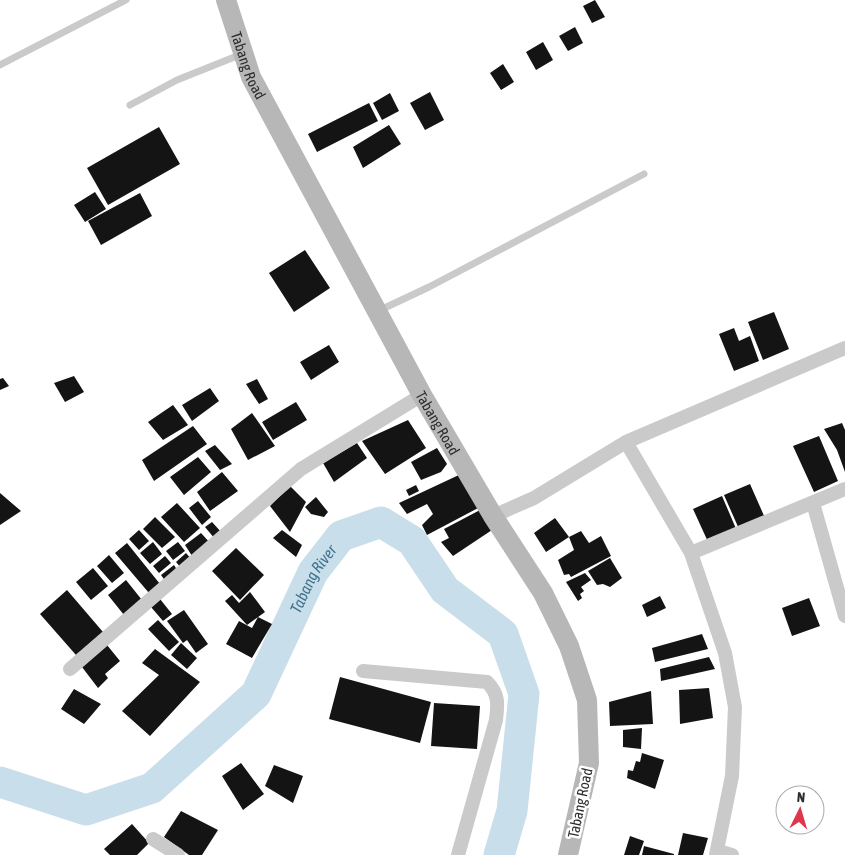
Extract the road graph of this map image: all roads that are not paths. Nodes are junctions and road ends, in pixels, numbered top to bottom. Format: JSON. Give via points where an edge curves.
{"nodes":[{"id":1,"x":126,"y":0,"type":"edge"},
{"id":2,"x":226,"y":0,"type":"edge"},
{"id":3,"x":242,"y":54,"type":"junction"},
{"id":4,"x":0,"y":65,"type":"edge"},
{"id":5,"x":130,"y":105,"type":"dead end"},
{"id":6,"x":644,"y":174,"type":"dead end"},
{"id":7,"x":377,"y":311,"type":"junction"},
{"id":8,"x":845,"y":348,"type":"edge"},
{"id":9,"x":422,"y":395,"type":"junction"},
{"id":10,"x":626,"y":442,"type":"junction"},
{"id":11,"x":845,"y":489,"type":"edge"},
{"id":12,"x":813,"y":503,"type":"junction"},
{"id":13,"x":492,"y":516,"type":"junction"},
{"id":14,"x":692,"y":553,"type":"junction"},
{"id":15,"x":845,"y":616,"type":"edge"},
{"id":16,"x":70,"y":669,"type":"dead end"},
{"id":17,"x":363,"y":672,"type":"dead end"},
{"id":18,"x":153,"y":839,"type":"dead end"},
{"id":19,"x":717,"y":853,"type":"edge"},
{"id":20,"x":178,"y":855,"type":"edge"},
{"id":21,"x":458,"y":855,"type":"edge"},
{"id":22,"x":568,"y":855,"type":"edge"},
{"id":23,"x":732,"y":855,"type":"edge"}],
"edges":[{"from":1,"to":4,"type":"lane"},
{"from":2,"to":3,"type":"main road","name":"Tabang Road"},
{"from":3,"to":5,"type":"lane","via":[[176,80]]},
{"from":3,"to":7,"type":"main road","name":"Tabang Road","via":[[251,77]]},
{"from":6,"to":7,"type":"lane"},
{"from":7,"to":9,"type":"main road","name":"Tabang Road"},
{"from":8,"to":10,"type":"street"},
{"from":9,"to":13,"type":"main road","name":"Tabang Road"},
{"from":9,"to":16,"type":"street","via":[[301,469]]},
{"from":10,"to":13,"type":"street","via":[[534,498]]},
{"from":10,"to":14,"type":"street"},
{"from":11,"to":12,"type":"street"},
{"from":12,"to":14,"type":"street"},
{"from":12,"to":15,"type":"street"},
{"from":13,"to":22,"type":"main road","name":"Tabang Road","via":[[543,594],[569,646],[587,700],[589,763]]},
{"from":14,"to":19,"type":"street","via":[[725,653],[735,707],[732,776]]},
{"from":17,"to":21,"type":"street","via":[[487,682],[496,690],[496,720]]},
{"from":18,"to":20,"type":"street"},
{"from":19,"to":23,"type":"street"}]}
